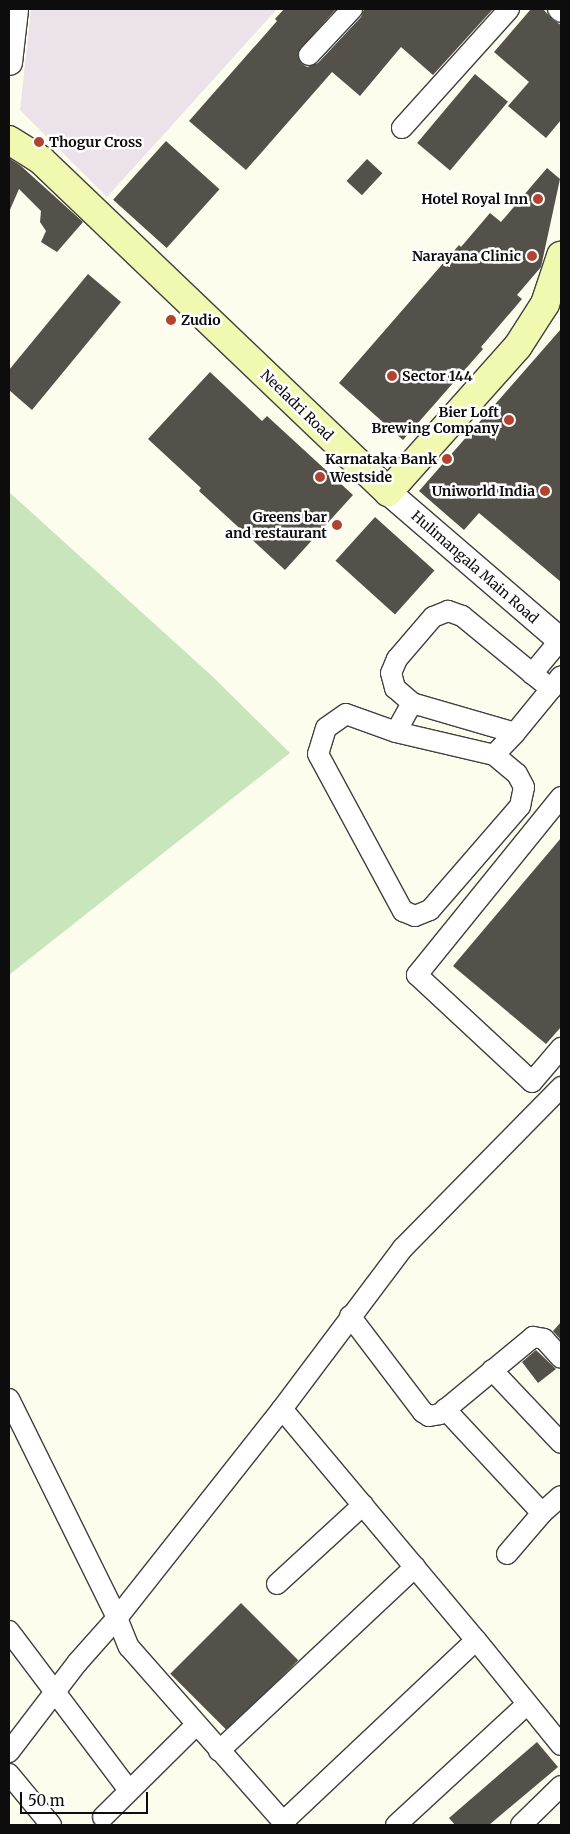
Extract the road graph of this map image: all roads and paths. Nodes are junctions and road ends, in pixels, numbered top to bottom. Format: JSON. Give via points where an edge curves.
{"nodes":[{"id":1,"x":15,"y":9,"type":"edge"},
{"id":2,"x":352,"y":9,"type":"edge"},
{"id":3,"x":509,"y":9,"type":"edge"},
{"id":4,"x":558,"y":9,"type":"edge"},
{"id":5,"x":561,"y":12,"type":"edge"},
{"id":6,"x":310,"y":55,"type":"dead end"},
{"id":7,"x":9,"y":62,"type":"edge"},
{"id":8,"x":402,"y":128,"type":"dead end"},
{"id":9,"x":9,"y":140,"type":"edge"},
{"id":10,"x":561,"y":256,"type":"edge"},
{"id":11,"x":388,"y":492,"type":"junction"},
{"id":12,"x":560,"y":641,"type":"edge"},
{"id":13,"x":532,"y":674,"type":"junction"},
{"id":14,"x":556,"y":683,"type":"edge"},
{"id":15,"x":412,"y":703,"type":"junction"},
{"id":16,"x":396,"y":732,"type":"junction"},
{"id":17,"x":515,"y":733,"type":"junction"},
{"id":18,"x":494,"y":756,"type":"junction"},
{"id":19,"x":561,"y":797,"type":"edge"},
{"id":20,"x":561,"y":1048,"type":"edge"},
{"id":21,"x":561,"y":1087,"type":"edge"},
{"id":22,"x":350,"y":1316,"type":"junction"},
{"id":23,"x":561,"y":1358,"type":"edge"},
{"id":24,"x":492,"y":1370,"type":"junction"},
{"id":25,"x":9,"y":1399,"type":"edge"},
{"id":26,"x":282,"y":1409,"type":"junction"},
{"id":27,"x":445,"y":1409,"type":"junction"},
{"id":28,"x":561,"y":1443,"type":"edge"},
{"id":29,"x":561,"y":1496,"type":"edge"},
{"id":30,"x":363,"y":1505,"type":"junction"},
{"id":31,"x":542,"y":1513,"type":"junction"},
{"id":32,"x":507,"y":1554,"type":"dead end"},
{"id":33,"x":415,"y":1567,"type":"junction"},
{"id":34,"x":277,"y":1584,"type":"dead end"},
{"id":35,"x":117,"y":1618,"type":"junction"},
{"id":36,"x":9,"y":1631,"type":"edge"},
{"id":37,"x":476,"y":1640,"type":"junction"},
{"id":38,"x":55,"y":1694,"type":"junction"},
{"id":39,"x":527,"y":1704,"type":"junction"},
{"id":40,"x":196,"y":1725,"type":"junction"},
{"id":41,"x":561,"y":1745,"type":"edge"},
{"id":42,"x":9,"y":1752,"type":"edge"},
{"id":43,"x":219,"y":1752,"type":"junction"},
{"id":44,"x":9,"y":1774,"type":"edge"},
{"id":45,"x":561,"y":1786,"type":"edge"},
{"id":46,"x":129,"y":1790,"type":"junction"},
{"id":47,"x":104,"y":1817,"type":"dead end"},
{"id":48,"x":285,"y":1824,"type":"edge"},
{"id":49,"x":51,"y":1825,"type":"edge"},
{"id":50,"x":396,"y":1825,"type":"edge"},
{"id":51,"x":520,"y":1825,"type":"edge"}],
"edges":[{"from":1,"to":7,"type":"street"},
{"from":2,"to":6,"type":"street"},
{"from":3,"to":8,"type":"street"},
{"from":4,"to":5,"type":"street"},
{"from":9,"to":11,"type":"main road","name":"Neeladri Road","via":[[41,160]]},
{"from":10,"to":11,"type":"main road","via":[[545,304],[518,346]]},
{"from":11,"to":12,"type":"street","name":"Hulimangala Main Road"},
{"from":12,"to":13,"type":"street"},
{"from":13,"to":14,"type":"street"},
{"from":13,"to":15,"type":"street","via":[[462,616],[448,611],[433,617],[397,659],[391,673],[395,688]]},
{"from":14,"to":17,"type":"street"},
{"from":15,"to":16,"type":"street"},
{"from":15,"to":17,"type":"street"},
{"from":16,"to":18,"type":"street"},
{"from":16,"to":18,"type":"street","via":[[346,714],[326,728],[318,754],[403,911],[415,916],[430,910],[520,806],[524,787],[517,774]]},
{"from":17,"to":18,"type":"street"},
{"from":19,"to":20,"type":"street","via":[[417,974],[532,1082]]},
{"from":21,"to":22,"type":"street","via":[[403,1248]]},
{"from":22,"to":26,"type":"street"},
{"from":22,"to":27,"type":"street","via":[[423,1412],[435,1416]]},
{"from":23,"to":24,"type":"street","via":[[544,1339],[534,1336]]},
{"from":24,"to":27,"type":"street"},
{"from":24,"to":28,"type":"street"},
{"from":25,"to":35,"type":"street"},
{"from":26,"to":30,"type":"street"},
{"from":26,"to":35,"type":"street"},
{"from":27,"to":31,"type":"street"},
{"from":29,"to":31,"type":"street"},
{"from":30,"to":33,"type":"street"},
{"from":30,"to":34,"type":"street"},
{"from":31,"to":32,"type":"street"},
{"from":33,"to":37,"type":"street"},
{"from":33,"to":43,"type":"street"},
{"from":35,"to":38,"type":"street","via":[[77,1663]]},
{"from":35,"to":40,"type":"street","via":[[129,1647]]},
{"from":36,"to":38,"type":"street"},
{"from":37,"to":39,"type":"street"},
{"from":37,"to":48,"type":"street"},
{"from":38,"to":42,"type":"street"},
{"from":38,"to":46,"type":"street"},
{"from":39,"to":41,"type":"street"},
{"from":39,"to":50,"type":"street"},
{"from":40,"to":43,"type":"street"},
{"from":40,"to":46,"type":"street"},
{"from":43,"to":48,"type":"street"},
{"from":44,"to":49,"type":"street"},
{"from":45,"to":51,"type":"street"},
{"from":46,"to":47,"type":"street"}]}
